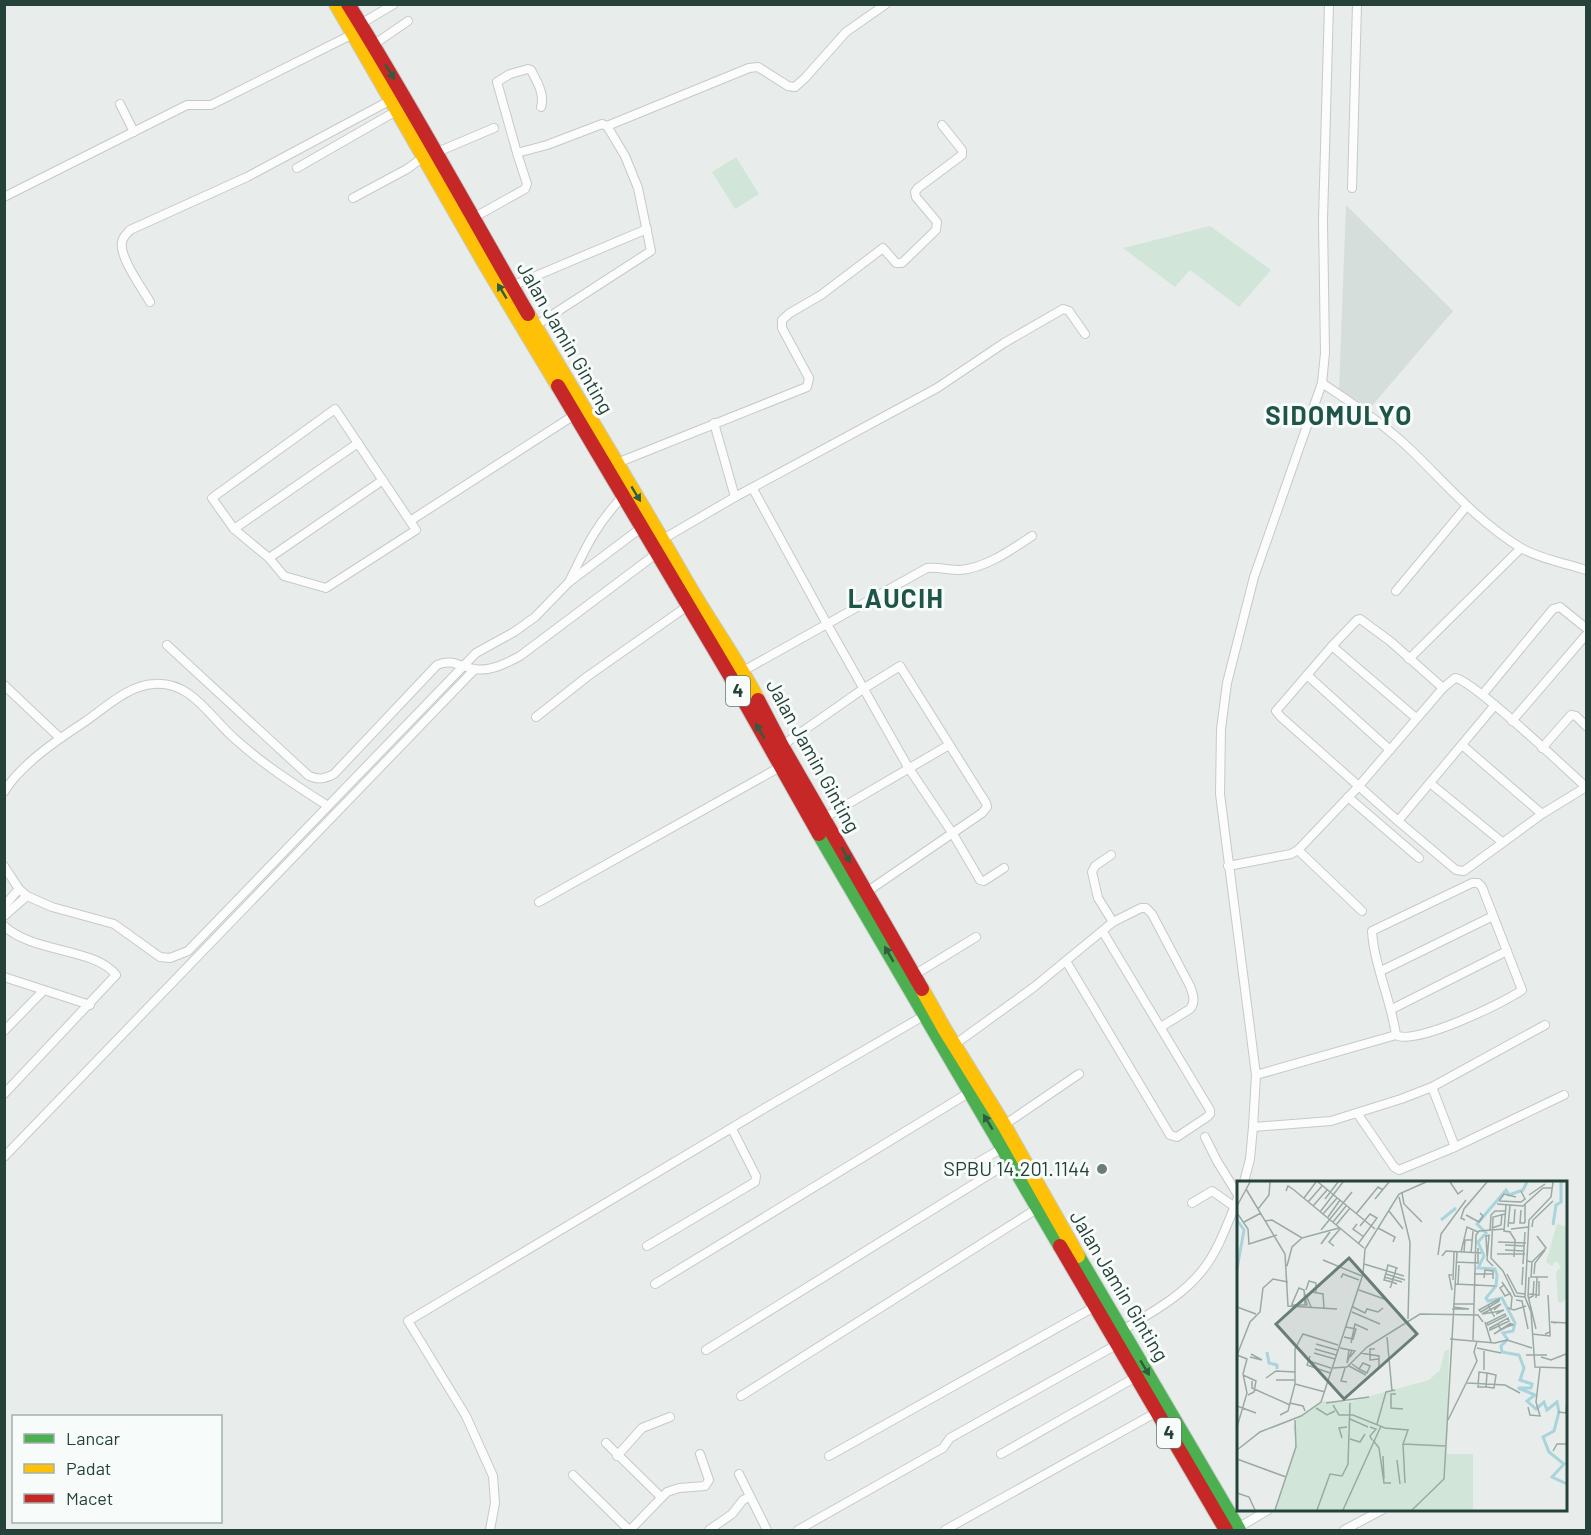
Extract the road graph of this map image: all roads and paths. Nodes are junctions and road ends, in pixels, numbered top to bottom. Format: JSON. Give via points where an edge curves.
{"nodes":[{"id":1,"x":336,"y":4,"type":"edge"},
{"id":2,"x":348,"y":4,"type":"edge"},
{"id":3,"x":394,"y":4,"type":"edge"},
{"id":4,"x":886,"y":4,"type":"edge"},
{"id":5,"x":1329,"y":4,"type":"edge"},
{"id":6,"x":1357,"y":4,"type":"edge"},
{"id":7,"x":408,"y":21,"type":"dead end"},
{"id":8,"x":356,"y":29,"type":"junction"},
{"id":9,"x":373,"y":45,"type":"junction"},
{"id":10,"x":120,"y":104,"type":"dead end"},
{"id":11,"x":399,"y":105,"type":"junction"},
{"id":12,"x":541,"y":107,"type":"dead end"},
{"id":13,"x":942,"y":125,"type":"dead end"},
{"id":14,"x":607,"y":126,"type":"junction"},
{"id":15,"x":494,"y":128,"type":"dead end"},
{"id":16,"x":134,"y":132,"type":"junction"},
{"id":17,"x":517,"y":153,"type":"junction"},
{"id":18,"x":430,"y":155,"type":"junction"},
{"id":19,"x":297,"y":168,"type":"dead end"},
{"id":20,"x":1352,"y":188,"type":"dead end"},
{"id":21,"x":4,"y":197,"type":"edge"},
{"id":22,"x":353,"y":198,"type":"dead end"},
{"id":23,"x":473,"y":218,"type":"junction"},
{"id":24,"x":647,"y":229,"type":"junction"},
{"id":25,"x":512,"y":286,"type":"junction"},
{"id":26,"x":150,"y":302,"type":"dead end"},
{"id":27,"x":535,"y":326,"type":"junction"},
{"id":28,"x":1085,"y":334,"type":"dead end"},
{"id":29,"x":1322,"y":384,"type":"junction"},
{"id":30,"x":576,"y":414,"type":"junction"},
{"id":31,"x":714,"y":423,"type":"junction"},
{"id":32,"x":358,"y":443,"type":"junction"},
{"id":33,"x":617,"y":463,"type":"junction"},
{"id":34,"x":383,"y":480,"type":"junction"},
{"id":35,"x":753,"y":489,"type":"junction"},
{"id":36,"x":623,"y":496,"type":"junction"},
{"id":37,"x":735,"y":497,"type":"junction"},
{"id":38,"x":1466,"y":507,"type":"junction"},
{"id":39,"x":410,"y":521,"type":"junction"},
{"id":40,"x":641,"y":528,"type":"junction"},
{"id":41,"x":234,"y":529,"type":"junction"},
{"id":42,"x":1032,"y":536,"type":"dead end"},
{"id":43,"x":663,"y":539,"type":"junction"},
{"id":44,"x":1521,"y":548,"type":"junction"},
{"id":45,"x":656,"y":554,"type":"junction"},
{"id":46,"x":269,"y":558,"type":"junction"},
{"id":47,"x":1587,"y":570,"type":"edge"},
{"id":48,"x":569,"y":582,"type":"junction"},
{"id":49,"x":1396,"y":591,"type":"dead end"},
{"id":50,"x":689,"y":605,"type":"junction"},
{"id":51,"x":827,"y":624,"type":"junction"},
{"id":52,"x":1587,"y":628,"type":"edge"},
{"id":53,"x":1587,"y":635,"type":"edge"},
{"id":54,"x":167,"y":645,"type":"dead end"},
{"id":55,"x":1332,"y":646,"type":"junction"},
{"id":56,"x":1409,"y":659,"type":"junction"},
{"id":57,"x":463,"y":665,"type":"junction"},
{"id":58,"x":475,"y":669,"type":"junction"},
{"id":59,"x":743,"y":671,"type":"junction"},
{"id":60,"x":1306,"y":675,"type":"junction"},
{"id":61,"x":4,"y":685,"type":"edge"},
{"id":62,"x":1443,"y":688,"type":"junction"},
{"id":63,"x":863,"y":689,"type":"junction"},
{"id":64,"x":1483,"y":694,"type":"junction"},
{"id":65,"x":1495,"y":705,"type":"junction"},
{"id":66,"x":536,"y":717,"type":"dead end"},
{"id":67,"x":1416,"y":718,"type":"junction"},
{"id":68,"x":1512,"y":722,"type":"junction"},
{"id":69,"x":1587,"y":726,"type":"edge"},
{"id":70,"x":60,"y":738,"type":"junction"},
{"id":71,"x":1462,"y":744,"type":"junction"},
{"id":72,"x":949,"y":745,"type":"junction"},
{"id":73,"x":1542,"y":748,"type":"junction"},
{"id":74,"x":777,"y":749,"type":"junction"},
{"id":75,"x":1390,"y":750,"type":"junction"},
{"id":76,"x":780,"y":767,"type":"junction"},
{"id":77,"x":909,"y":767,"type":"junction"},
{"id":78,"x":1430,"y":783,"type":"junction"},
{"id":79,"x":1358,"y":787,"type":"junction"},
{"id":80,"x":1587,"y":787,"type":"edge"},
{"id":81,"x":4,"y":792,"type":"edge"},
{"id":82,"x":1348,"y":797,"type":"junction"},
{"id":83,"x":328,"y":806,"type":"junction"},
{"id":84,"x":1542,"y":814,"type":"junction"},
{"id":85,"x":824,"y":818,"type":"junction"},
{"id":86,"x":1398,"y":821,"type":"junction"},
{"id":87,"x":952,"y":834,"type":"junction"},
{"id":88,"x":1502,"y":842,"type":"junction"},
{"id":89,"x":1298,"y":850,"type":"junction"},
{"id":90,"x":1111,"y":855,"type":"dead end"},
{"id":91,"x":1419,"y":858,"type":"dead end"},
{"id":92,"x":4,"y":866,"type":"edge"},
{"id":93,"x":1228,"y":866,"type":"junction"},
{"id":94,"x":1004,"y":868,"type":"dead end"},
{"id":95,"x":19,"y":889,"type":"junction"},
{"id":96,"x":868,"y":891,"type":"junction"},
{"id":97,"x":27,"y":896,"type":"junction"},
{"id":98,"x":539,"y":902,"type":"dead end"},
{"id":99,"x":4,"y":906,"type":"edge"},
{"id":100,"x":1362,"y":911,"type":"dead end"},
{"id":101,"x":4,"y":916,"type":"edge"},
{"id":102,"x":1493,"y":916,"type":"junction"},
{"id":103,"x":1113,"y":922,"type":"junction"},
{"id":104,"x":4,"y":926,"type":"edge"},
{"id":105,"x":1103,"y":932,"type":"junction"},
{"id":106,"x":976,"y":937,"type":"dead end"},
{"id":107,"x":1508,"y":951,"type":"junction"},
{"id":108,"x":1066,"y":961,"type":"junction"},
{"id":109,"x":1381,"y":971,"type":"junction"},
{"id":110,"x":914,"y":975,"type":"junction"},
{"id":111,"x":4,"y":977,"type":"edge"},
{"id":112,"x":43,"y":991,"type":"junction"},
{"id":113,"x":90,"y":1005,"type":"junction"},
{"id":114,"x":1392,"y":1009,"type":"junction"},
{"id":115,"x":925,"y":1015,"type":"junction"},
{"id":116,"x":1545,"y":1025,"type":"dead end"},
{"id":117,"x":1161,"y":1027,"type":"junction"},
{"id":118,"x":4,"y":1031,"type":"edge"},
{"id":119,"x":1396,"y":1035,"type":"junction"},
{"id":120,"x":954,"y":1045,"type":"junction"},
{"id":121,"x":1079,"y":1074,"type":"dead end"},
{"id":122,"x":1256,"y":1075,"type":"junction"},
{"id":123,"x":1432,"y":1087,"type":"junction"},
{"id":124,"x":970,"y":1092,"type":"junction"},
{"id":125,"x":4,"y":1094,"type":"edge"},
{"id":126,"x":1564,"y":1095,"type":"dead end"},
{"id":127,"x":1357,"y":1113,"type":"junction"},
{"id":128,"x":1004,"y":1125,"type":"junction"},
{"id":129,"x":1253,"y":1127,"type":"junction"},
{"id":130,"x":732,"y":1129,"type":"junction"},
{"id":131,"x":1205,"y":1137,"type":"dead end"},
{"id":132,"x":1455,"y":1147,"type":"junction"},
{"id":133,"x":1003,"y":1148,"type":"junction"},
{"id":134,"x":4,"y":1157,"type":"edge"},
{"id":135,"x":1011,"y":1161,"type":"junction"},
{"id":136,"x":966,"y":1169,"type":"dead end"},
{"id":137,"x":1244,"y":1181,"type":"edge"},
{"id":138,"x":1237,"y":1201,"type":"edge"},
{"id":139,"x":1192,"y":1203,"type":"dead end"},
{"id":140,"x":1038,"y":1208,"type":"junction"},
{"id":141,"x":647,"y":1246,"type":"dead end"},
{"id":142,"x":655,"y":1284,"type":"dead end"},
{"id":143,"x":1096,"y":1306,"type":"junction"},
{"id":144,"x":1121,"y":1338,"type":"junction"},
{"id":145,"x":706,"y":1350,"type":"dead end"},
{"id":146,"x":1136,"y":1377,"type":"junction"},
{"id":147,"x":741,"y":1396,"type":"dead end"},
{"id":148,"x":1157,"y":1412,"type":"junction"},
{"id":149,"x":670,"y":1417,"type":"dead end"},
{"id":150,"x":606,"y":1443,"type":"dead end"},
{"id":151,"x":700,"y":1454,"type":"dead end"},
{"id":152,"x":1001,"y":1454,"type":"dead end"},
{"id":153,"x":618,"y":1456,"type":"junction"},
{"id":154,"x":829,"y":1456,"type":"dead end"},
{"id":155,"x":739,"y":1474,"type":"dead end"},
{"id":156,"x":573,"y":1476,"type":"dead end"},
{"id":157,"x":661,"y":1497,"type":"junction"},
{"id":158,"x":749,"y":1497,"type":"junction"},
{"id":159,"x":1265,"y":1511,"type":"edge"},
{"id":160,"x":1379,"y":1511,"type":"edge"},
{"id":161,"x":490,"y":1530,"type":"edge"},
{"id":162,"x":630,"y":1530,"type":"edge"},
{"id":163,"x":709,"y":1530,"type":"edge"},
{"id":164,"x":766,"y":1530,"type":"edge"},
{"id":165,"x":798,"y":1530,"type":"edge"},
{"id":166,"x":945,"y":1530,"type":"edge"},
{"id":167,"x":1234,"y":1530,"type":"edge"},
{"id":168,"x":1346,"y":1530,"type":"edge"}],
"edges":[{"from":1,"to":8,"type":"highway","name":"Jalan Jamin Ginting","number":"4"},
{"from":2,"to":8,"type":"highway","name":"Jalan Jamin Ginting","number":"4"},
{"from":3,"to":8,"type":"street"},
{"from":4,"to":14,"type":"street","via":[[846,32],[795,87],[758,67],[749,68]]},
{"from":5,"to":29,"type":"street"},
{"from":6,"to":20,"type":"street"},
{"from":7,"to":9,"type":"street"},
{"from":8,"to":9,"type":"highway","name":"Jalan Jamin Ginting","number":"4"},
{"from":8,"to":11,"type":"highway","name":"Jalan Jamin Ginting","number":"4"},
{"from":8,"to":16,"type":"street","via":[[211,105],[187,105]]},
{"from":9,"to":11,"type":"highway","name":"Jalan Jamin Ginting","number":"4","one_way":true,"via":[[396,81]]},
{"from":10,"to":16,"type":"street"},
{"from":11,"to":18,"type":"highway","name":"Jalan Jamin Ginting","number":"4"},
{"from":11,"to":19,"type":"street"},
{"from":11,"to":26,"type":"street","via":[[130,230],[124,236],[124,257]]},
{"from":12,"to":17,"type":"street","via":[[542,92],[531,70],[510,74],[497,82]]},
{"from":13,"to":31,"type":"street","via":[[962,155],[915,192],[937,222],[936,230],[902,263],[896,263],[883,248],[783,318],[782,328],[809,378],[807,387]]},
{"from":14,"to":17,"type":"street","via":[[602,124]]},
{"from":14,"to":24,"type":"street","via":[[638,188]]},
{"from":15,"to":18,"type":"street"},
{"from":16,"to":21,"type":"street"},
{"from":17,"to":23,"type":"street","via":[[527,184],[525,189]]},
{"from":18,"to":22,"type":"street"},
{"from":18,"to":23,"type":"highway","name":"Jalan Jamin Ginting","number":"4"},
{"from":30,"to":18,"type":"highway","name":"Jalan Jamin Ginting","number":"4","one_way":true,"via":[[485,264]]},
{"from":23,"to":25,"type":"highway","name":"Jalan Jamin Ginting","number":"4"},
{"from":24,"to":25,"type":"street"},
{"from":24,"to":27,"type":"street","via":[[651,251]]},
{"from":25,"to":27,"type":"highway","name":"Jalan Jamin Ginting","number":"4"},
{"from":27,"to":33,"type":"highway","name":"Jalan Jamin Ginting","number":"4"},
{"from":28,"to":35,"type":"street","via":[[1069,311],[1063,309],[937,388]]},
{"from":29,"to":38,"type":"street","via":[[1386,428]]},
{"from":29,"to":93,"type":"street","via":[[1254,577],[1227,683],[1220,769]]},
{"from":30,"to":36,"type":"highway","name":"Jalan Jamin Ginting","number":"4"},
{"from":30,"to":39,"type":"street"},
{"from":31,"to":33,"type":"street"},
{"from":31,"to":37,"type":"street"},
{"from":32,"to":34,"type":"street"},
{"from":32,"to":41,"type":"street"},
{"from":32,"to":41,"type":"street","via":[[335,410],[212,498]]},
{"from":33,"to":43,"type":"highway","name":"Jalan Jamin Ginting","number":"4","one_way":true},
{"from":34,"to":39,"type":"street"},
{"from":34,"to":46,"type":"street"},
{"from":35,"to":37,"type":"street"},
{"from":35,"to":51,"type":"street"},
{"from":36,"to":40,"type":"highway","name":"Jalan Jamin Ginting","number":"4"},
{"from":36,"to":48,"type":"street","via":[[593,532]]},
{"from":37,"to":43,"type":"street"},
{"from":38,"to":44,"type":"street"},
{"from":38,"to":49,"type":"street"},
{"from":39,"to":46,"type":"street","via":[[416,530],[326,588],[284,576]]},
{"from":40,"to":45,"type":"highway","name":"Jalan Jamin Ginting","number":"4"},
{"from":40,"to":48,"type":"street"},
{"from":41,"to":46,"type":"street"},
{"from":42,"to":51,"type":"street","via":[[998,558],[972,567],[927,568]]},
{"from":43,"to":59,"type":"highway","name":"Jalan Jamin Ginting","number":"4"},
{"from":44,"to":47,"type":"street"},
{"from":44,"to":56,"type":"street"},
{"from":45,"to":50,"type":"highway","name":"Jalan Jamin Ginting","number":"4"},
{"from":45,"to":58,"type":"street","via":[[520,656],[505,664]]},
{"from":48,"to":57,"type":"street","via":[[535,617]]},
{"from":50,"to":66,"type":"street"},
{"from":74,"to":50,"type":"highway","name":"Jalan Jamin Ginting","number":"4","one_way":true},
{"from":51,"to":59,"type":"street"},
{"from":51,"to":63,"type":"street"},
{"from":52,"to":64,"type":"street","via":[[1560,607],[1553,609]]},
{"from":53,"to":68,"type":"street"},
{"from":54,"to":57,"type":"street","via":[[316,779],[334,774],[437,665],[449,661]]},
{"from":55,"to":56,"type":"street","via":[[1360,619]]},
{"from":55,"to":60,"type":"street"},
{"from":55,"to":67,"type":"street"},
{"from":56,"to":62,"type":"street"},
{"from":57,"to":58,"type":"street"},
{"from":57,"to":83,"type":"street"},
{"from":58,"to":134,"type":"street"},
{"from":59,"to":74,"type":"highway","name":"Jalan Jamin Ginting","number":"4"},
{"from":60,"to":75,"type":"street"},
{"from":60,"to":79,"type":"street","via":[[1277,712]]},
{"from":61,"to":70,"type":"street"},
{"from":62,"to":64,"type":"street","via":[[1460,679]]},
{"from":62,"to":67,"type":"street"},
{"from":63,"to":72,"type":"street","via":[[900,666]]},
{"from":63,"to":74,"type":"street"},
{"from":63,"to":77,"type":"street"},
{"from":64,"to":65,"type":"street"},
{"from":65,"to":68,"type":"street"},
{"from":65,"to":71,"type":"street"},
{"from":67,"to":75,"type":"street"},
{"from":68,"to":73,"type":"street"},
{"from":69,"to":73,"type":"street","via":[[1571,715]]},
{"from":70,"to":81,"type":"street","via":[[12,779]]},
{"from":70,"to":83,"type":"street","via":[[128,692],[143,686],[170,685],[191,695],[274,772]]},
{"from":71,"to":78,"type":"street"},
{"from":71,"to":84,"type":"street"},
{"from":72,"to":77,"type":"street"},
{"from":72,"to":87,"type":"street","via":[[987,807]]},
{"from":73,"to":80,"type":"street"},
{"from":74,"to":76,"type":"highway","name":"Jalan Jamin Ginting","number":"4"},
{"from":74,"to":85,"type":"highway","name":"Jalan Jamin Ginting","number":"4"},
{"from":75,"to":79,"type":"street"},
{"from":76,"to":98,"type":"street"},
{"from":115,"to":76,"type":"highway","name":"Jalan Jamin Ginting","number":"4","one_way":true},
{"from":77,"to":85,"type":"street"},
{"from":77,"to":87,"type":"street"},
{"from":78,"to":86,"type":"street"},
{"from":78,"to":88,"type":"street"},
{"from":79,"to":82,"type":"street"},
{"from":79,"to":86,"type":"street"},
{"from":80,"to":84,"type":"street"},
{"from":82,"to":89,"type":"street"},
{"from":82,"to":91,"type":"street"},
{"from":83,"to":97,"type":"street","via":[[188,951],[178,956],[160,957],[114,924]]},
{"from":84,"to":88,"type":"street"},
{"from":85,"to":96,"type":"highway","name":"Jalan Jamin Ginting","number":"4","one_way":true},
{"from":86,"to":88,"type":"street","via":[[1455,870],[1468,869]]},
{"from":87,"to":94,"type":"street","via":[[981,881]]},
{"from":87,"to":96,"type":"street"},
{"from":89,"to":93,"type":"street"},
{"from":89,"to":100,"type":"street"},
{"from":90,"to":103,"type":"street","via":[[1092,872],[1098,898]]},
{"from":92,"to":95,"type":"street"},
{"from":93,"to":122,"type":"street"},
{"from":95,"to":97,"type":"street"},
{"from":95,"to":99,"type":"street"},
{"from":96,"to":110,"type":"highway","name":"Jalan Jamin Ginting","number":"4"},
{"from":97,"to":101,"type":"street"},
{"from":102,"to":107,"type":"street"},
{"from":102,"to":109,"type":"street"},
{"from":102,"to":109,"type":"street","via":[[1482,887],[1475,883],[1380,926],[1372,932]]},
{"from":103,"to":105,"type":"street"},
{"from":103,"to":117,"type":"street","via":[[1137,909],[1149,910],[1190,986],[1193,1005]]},
{"from":104,"to":113,"type":"street","via":[[27,940],[109,967],[115,978]]},
{"from":105,"to":108,"type":"street"},
{"from":105,"to":117,"type":"street"},
{"from":106,"to":110,"type":"street"},
{"from":107,"to":114,"type":"street"},
{"from":107,"to":119,"type":"street","via":[[1522,987],[1520,992],[1444,1028],[1410,1037]]},
{"from":108,"to":117,"type":"street","via":[[1168,1133],[1175,1137],[1211,1111]]},
{"from":108,"to":120,"type":"street"},
{"from":109,"to":114,"type":"street"},
{"from":110,"to":120,"type":"highway","name":"Jalan Jamin Ginting","number":"4"},
{"from":111,"to":112,"type":"street"},
{"from":112,"to":113,"type":"street"},
{"from":112,"to":118,"type":"street"},
{"from":113,"to":125,"type":"street"},
{"from":114,"to":119,"type":"street"},
{"from":115,"to":124,"type":"highway","name":"Jalan Jamin Ginting","number":"4"},
{"from":115,"to":130,"type":"street"},
{"from":116,"to":123,"type":"street"},
{"from":119,"to":122,"type":"street"},
{"from":120,"to":128,"type":"highway","name":"Jalan Jamin Ginting","number":"4"},
{"from":121,"to":128,"type":"street"},
{"from":122,"to":129,"type":"street"},
{"from":123,"to":127,"type":"street"},
{"from":123,"to":132,"type":"street"},
{"from":133,"to":124,"type":"highway","name":"Jalan Jamin Ginting","number":"4","one_way":true},
{"from":124,"to":142,"type":"street"},
{"from":126,"to":132,"type":"street"},
{"from":127,"to":129,"type":"street","via":[[1331,1121]]},
{"from":127,"to":132,"type":"street","via":[[1398,1170]]},
{"from":128,"to":144,"type":"highway","name":"Jalan Jamin Ginting","number":"4"},
{"from":129,"to":137,"type":"street"},
{"from":130,"to":141,"type":"street","via":[[756,1175],[755,1182]]},
{"from":130,"to":161,"type":"street","via":[[408,1322],[466,1416],[493,1476],[495,1503]]},
{"from":131,"to":138,"type":"street"},
{"from":133,"to":135,"type":"highway","name":"Jalan Jamin Ginting","number":"4"},
{"from":133,"to":136,"type":"street"},
{"from":135,"to":140,"type":"highway","name":"Jalan Jamin Ginting","number":"4"},
{"from":135,"to":145,"type":"street"},
{"from":138,"to":139,"type":"street","via":[[1212,1191]]},
{"from":138,"to":144,"type":"street","via":[[1202,1272]]},
{"from":140,"to":143,"type":"highway","name":"Jalan Jamin Ginting","number":"4"},
{"from":140,"to":147,"type":"street"},
{"from":143,"to":144,"type":"highway","name":"Jalan Jamin Ginting","number":"4"},
{"from":143,"to":154,"type":"street"},
{"from":144,"to":146,"type":"highway","name":"Jalan Jamin Ginting","number":"4"},
{"from":144,"to":165,"type":"street","via":[[950,1438],[943,1448]]},
{"from":144,"to":167,"type":"highway","name":"Jalan Jamin Ginting","number":"4","one_way":true},
{"from":146,"to":148,"type":"highway","name":"Jalan Jamin Ginting","number":"4"},
{"from":146,"to":152,"type":"street"},
{"from":148,"to":166,"type":"street"},
{"from":148,"to":167,"type":"highway","name":"Jalan Jamin Ginting","number":"4"},
{"from":149,"to":153,"type":"street","via":[[642,1428]]},
{"from":150,"to":153,"type":"street"},
{"from":151,"to":157,"type":"street","via":[[709,1480],[705,1486],[679,1488]]},
{"from":153,"to":157,"type":"street"},
{"from":155,"to":158,"type":"street"},
{"from":156,"to":162,"type":"street"},
{"from":157,"to":162,"type":"street"},
{"from":158,"to":163,"type":"street"},
{"from":158,"to":164,"type":"street"},
{"from":159,"to":167,"type":"street"},
{"from":160,"to":168,"type":"street"}]}
